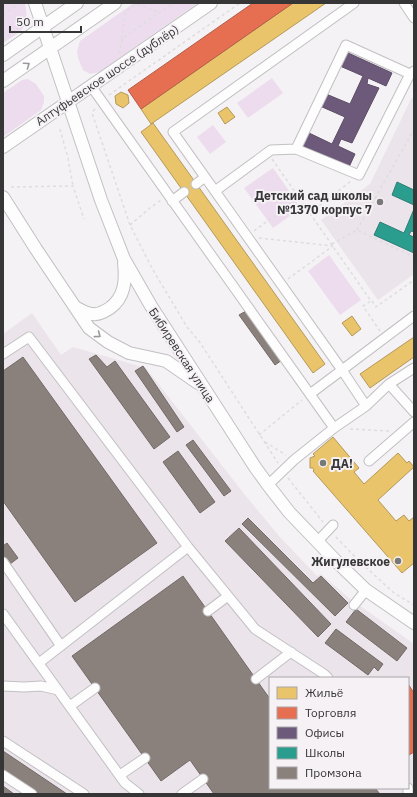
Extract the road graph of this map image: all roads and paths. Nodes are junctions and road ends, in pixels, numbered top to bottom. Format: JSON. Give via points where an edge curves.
{"nodes":[{"id":1,"x":77,"y":3,"type":"edge"},
{"id":2,"x":115,"y":3,"type":"edge"},
{"id":3,"x":173,"y":3,"type":"edge"},
{"id":4,"x":211,"y":3,"type":"edge"},
{"id":5,"x":240,"y":3,"type":"edge"},
{"id":6,"x":354,"y":3,"type":"edge"},
{"id":7,"x":404,"y":3,"type":"edge"},
{"id":8,"x":18,"y":4,"type":"dead end"},
{"id":9,"x":37,"y":8,"type":"edge"},
{"id":10,"x":159,"y":12,"type":"junction"},
{"id":11,"x":3,"y":15,"type":"edge"},
{"id":12,"x":414,"y":18,"type":"edge"},
{"id":13,"x":43,"y":27,"type":"junction"},
{"id":14,"x":122,"y":39,"type":"junction"},
{"id":15,"x":3,"y":40,"type":"edge"},
{"id":16,"x":50,"y":48,"type":"junction"},
{"id":17,"x":3,"y":55,"type":"edge"},
{"id":18,"x":119,"y":55,"type":"dead end"},
{"id":19,"x":412,"y":73,"type":"edge"},
{"id":20,"x":3,"y":81,"type":"edge"},
{"id":21,"x":91,"y":86,"type":"junction"},
{"id":22,"x":68,"y":101,"type":"junction"},
{"id":23,"x":101,"y":101,"type":"junction"},
{"id":24,"x":60,"y":129,"type":"dead end"},
{"id":25,"x":414,"y":134,"type":"edge"},
{"id":26,"x":3,"y":147,"type":"edge"},
{"id":27,"x":296,"y":149,"type":"junction"},
{"id":28,"x":268,"y":153,"type":"junction"},
{"id":29,"x":359,"y":175,"type":"junction"},
{"id":30,"x":205,"y":178,"type":"junction"},
{"id":31,"x":196,"y":184,"type":"dead end"},
{"id":32,"x":11,"y":186,"type":"dead end"},
{"id":33,"x":73,"y":186,"type":"junction"},
{"id":34,"x":215,"y":191,"type":"junction"},
{"id":35,"x":184,"y":192,"type":"dead end"},
{"id":36,"x":3,"y":197,"type":"edge"},
{"id":37,"x":170,"y":198,"type":"junction"},
{"id":38,"x":300,"y":198,"type":"junction"},
{"id":39,"x":310,"y":213,"type":"junction"},
{"id":40,"x":84,"y":218,"type":"dead end"},
{"id":41,"x":130,"y":225,"type":"junction"},
{"id":42,"x":356,"y":230,"type":"junction"},
{"id":43,"x":247,"y":236,"type":"junction"},
{"id":44,"x":332,"y":244,"type":"junction"},
{"id":45,"x":333,"y":246,"type":"junction"},
{"id":46,"x":414,"y":257,"type":"edge"},
{"id":47,"x":124,"y":258,"type":"junction"},
{"id":48,"x":414,"y":280,"type":"edge"},
{"id":49,"x":281,"y":284,"type":"junction"},
{"id":50,"x":371,"y":300,"type":"junction"},
{"id":51,"x":73,"y":305,"type":"junction"},
{"id":52,"x":414,"y":316,"type":"edge"},
{"id":53,"x":385,"y":338,"type":"junction"},
{"id":54,"x":3,"y":354,"type":"edge"},
{"id":55,"x":414,"y":368,"type":"edge"},
{"id":56,"x":342,"y":370,"type":"junction"},
{"id":57,"x":390,"y":384,"type":"junction"},
{"id":58,"x":202,"y":386,"type":"junction"},
{"id":59,"x":310,"y":394,"type":"junction"},
{"id":60,"x":366,"y":406,"type":"junction"},
{"id":61,"x":414,"y":412,"type":"edge"},
{"id":62,"x":414,"y":422,"type":"edge"},
{"id":63,"x":334,"y":428,"type":"junction"},
{"id":64,"x":402,"y":432,"type":"junction"},
{"id":65,"x":259,"y":435,"type":"junction"},
{"id":66,"x":264,"y":442,"type":"junction"},
{"id":67,"x":294,"y":460,"type":"junction"},
{"id":68,"x":369,"y":460,"type":"dead end"},
{"id":69,"x":282,"y":471,"type":"junction"},
{"id":70,"x":268,"y":485,"type":"junction"},
{"id":71,"x":331,"y":527,"type":"junction"},
{"id":72,"x":317,"y":542,"type":"junction"},
{"id":73,"x":188,"y":547,"type":"junction"},
{"id":74,"x":3,"y":562,"type":"edge"},
{"id":75,"x":366,"y":590,"type":"junction"},
{"id":76,"x":228,"y":596,"type":"junction"},
{"id":77,"x":354,"y":605,"type":"dead end"},
{"id":78,"x":414,"y":605,"type":"edge"},
{"id":79,"x":208,"y":611,"type":"dead end"},
{"id":80,"x":3,"y":614,"type":"edge"},
{"id":81,"x":414,"y":624,"type":"edge"},
{"id":82,"x":61,"y":646,"type":"junction"},
{"id":83,"x":291,"y":652,"type":"junction"},
{"id":84,"x":39,"y":663,"type":"junction"},
{"id":85,"x":327,"y":677,"type":"edge"},
{"id":86,"x":256,"y":679,"type":"dead end"},
{"id":87,"x":3,"y":686,"type":"edge"},
{"id":88,"x":95,"y":688,"type":"dead end"},
{"id":89,"x":58,"y":690,"type":"junction"},
{"id":90,"x":70,"y":706,"type":"junction"},
{"id":91,"x":3,"y":741,"type":"edge"},
{"id":92,"x":145,"y":758,"type":"dead end"},
{"id":93,"x":3,"y":775,"type":"edge"},
{"id":94,"x":120,"y":775,"type":"junction"},
{"id":95,"x":203,"y":779,"type":"dead end"},
{"id":96,"x":32,"y":794,"type":"edge"},
{"id":97,"x":84,"y":794,"type":"edge"},
{"id":98,"x":139,"y":794,"type":"edge"},
{"id":99,"x":182,"y":794,"type":"edge"}],
"edges":[{"from":1,"to":13,"type":"main road"},
{"from":2,"to":16,"type":"main road"},
{"from":3,"to":10,"type":"path"},
{"from":4,"to":21,"type":"main road","name":"Алтуфьевское шоссе (дублёр)"},
{"from":5,"to":23,"type":"path"},
{"from":6,"to":30,"type":"lane","via":[[173,132]]},
{"from":7,"to":12,"type":"lane"},
{"from":8,"to":11,"type":"path"},
{"from":9,"to":13,"type":"main road","name":"Бибиревская улица"},
{"from":9,"to":15,"type":"path"},
{"from":10,"to":14,"type":"path"},
{"from":10,"to":14,"type":"path","via":[[136,4],[125,12]]},
{"from":13,"to":16,"type":"main road","name":"Бибиревская улица"},
{"from":13,"to":17,"type":"main road"},
{"from":14,"to":18,"type":"path"},
{"from":20,"to":16,"type":"main road","one_way":true},
{"from":16,"to":22,"type":"main road","name":"Бибиревская улица"},
{"from":19,"to":27,"type":"lane","via":[[346,45]]},
{"from":19,"to":29,"type":"lane"},
{"from":21,"to":22,"type":"main road","name":"Алтуфьевское шоссе (дублёр)"},
{"from":21,"to":23,"type":"lane"},
{"from":22,"to":26,"type":"main road","name":"Алтуфьевское шоссе (дублёр)"},
{"from":22,"to":47,"type":"main road","name":"Бибиревская улица","via":[[100,200]]},
{"from":23,"to":37,"type":"lane"},
{"from":23,"to":41,"type":"path","via":[[92,113]]},
{"from":24,"to":33,"type":"path"},
{"from":25,"to":42,"type":"path","via":[[412,133]]},
{"from":27,"to":28,"type":"lane","via":[[271,150]]},
{"from":27,"to":29,"type":"lane"},
{"from":28,"to":34,"type":"lane"},
{"from":28,"to":38,"type":"path"},
{"from":29,"to":39,"type":"path"},
{"from":30,"to":31,"type":"lane"},
{"from":30,"to":34,"type":"lane"},
{"from":32,"to":33,"type":"path"},
{"from":33,"to":40,"type":"path"},
{"from":34,"to":43,"type":"lane"},
{"from":35,"to":37,"type":"lane"},
{"from":36,"to":51,"type":"main road"},
{"from":37,"to":41,"type":"path","via":[[150,208]]},
{"from":37,"to":59,"type":"lane"},
{"from":38,"to":39,"type":"path"},
{"from":38,"to":43,"type":"path"},
{"from":39,"to":44,"type":"path"},
{"from":41,"to":65,"type":"path","via":[[187,327]]},
{"from":42,"to":44,"type":"path"},
{"from":42,"to":46,"type":"path"},
{"from":43,"to":45,"type":"path"},
{"from":43,"to":49,"type":"lane"},
{"from":44,"to":45,"type":"path"},
{"from":45,"to":49,"type":"path"},
{"from":45,"to":50,"type":"path"},
{"from":47,"to":51,"type":"main road","via":[[124,288],[114,305],[99,314],[86,313]]},
{"from":47,"to":58,"type":"main road","name":"Бибиревская улица"},
{"from":48,"to":50,"type":"path","via":[[376,307]]},
{"from":49,"to":56,"type":"lane"},
{"from":50,"to":53,"type":"path","via":[[363,306]]},
{"from":51,"to":58,"type":"main road","one_way":true,"via":[[89,328],[108,342],[129,353],[166,361]]},
{"from":52,"to":53,"type":"lane"},
{"from":53,"to":56,"type":"lane"},
{"from":54,"to":73,"type":"lane","via":[[29,337]]},
{"from":55,"to":57,"type":"lane"},
{"from":56,"to":59,"type":"lane"},
{"from":56,"to":60,"type":"lane"},
{"from":57,"to":60,"type":"lane"},
{"from":57,"to":61,"type":"lane"},
{"from":58,"to":70,"type":"main road","name":"Бибиревская улица"},
{"from":59,"to":63,"type":"lane"},
{"from":59,"to":65,"type":"path"},
{"from":60,"to":63,"type":"lane"},
{"from":62,"to":64,"type":"lane"},
{"from":63,"to":64,"type":"path"},
{"from":63,"to":67,"type":"lane"},
{"from":64,"to":68,"type":"lane"},
{"from":65,"to":66,"type":"path"},
{"from":66,"to":67,"type":"path"},
{"from":66,"to":69,"type":"path"},
{"from":67,"to":69,"type":"lane"},
{"from":69,"to":70,"type":"lane"},
{"from":69,"to":71,"type":"path"},
{"from":70,"to":72,"type":"main road","name":"Бибиревская улица"},
{"from":71,"to":72,"type":"lane"},
{"from":71,"to":78,"type":"path","via":[[357,559],[394,593]]},
{"from":72,"to":75,"type":"main road","name":"Бибиревская улица"},
{"from":73,"to":76,"type":"lane"},
{"from":73,"to":82,"type":"lane"},
{"from":74,"to":82,"type":"lane"},
{"from":75,"to":77,"type":"lane"},
{"from":75,"to":81,"type":"main road","name":"Бибиревская улица"},
{"from":76,"to":79,"type":"lane"},
{"from":76,"to":83,"type":"lane","via":[[255,629]]},
{"from":80,"to":84,"type":"lane"},
{"from":82,"to":84,"type":"lane"},
{"from":83,"to":85,"type":"lane"},
{"from":83,"to":86,"type":"lane"},
{"from":84,"to":89,"type":"lane"},
{"from":87,"to":89,"type":"lane","via":[[41,686]]},
{"from":88,"to":90,"type":"lane"},
{"from":89,"to":90,"type":"lane"},
{"from":90,"to":94,"type":"lane"},
{"from":91,"to":97,"type":"lane"},
{"from":92,"to":94,"type":"lane"},
{"from":93,"to":96,"type":"lane"},
{"from":94,"to":98,"type":"lane","via":[[125,783]]},
{"from":95,"to":99,"type":"lane"}]}
